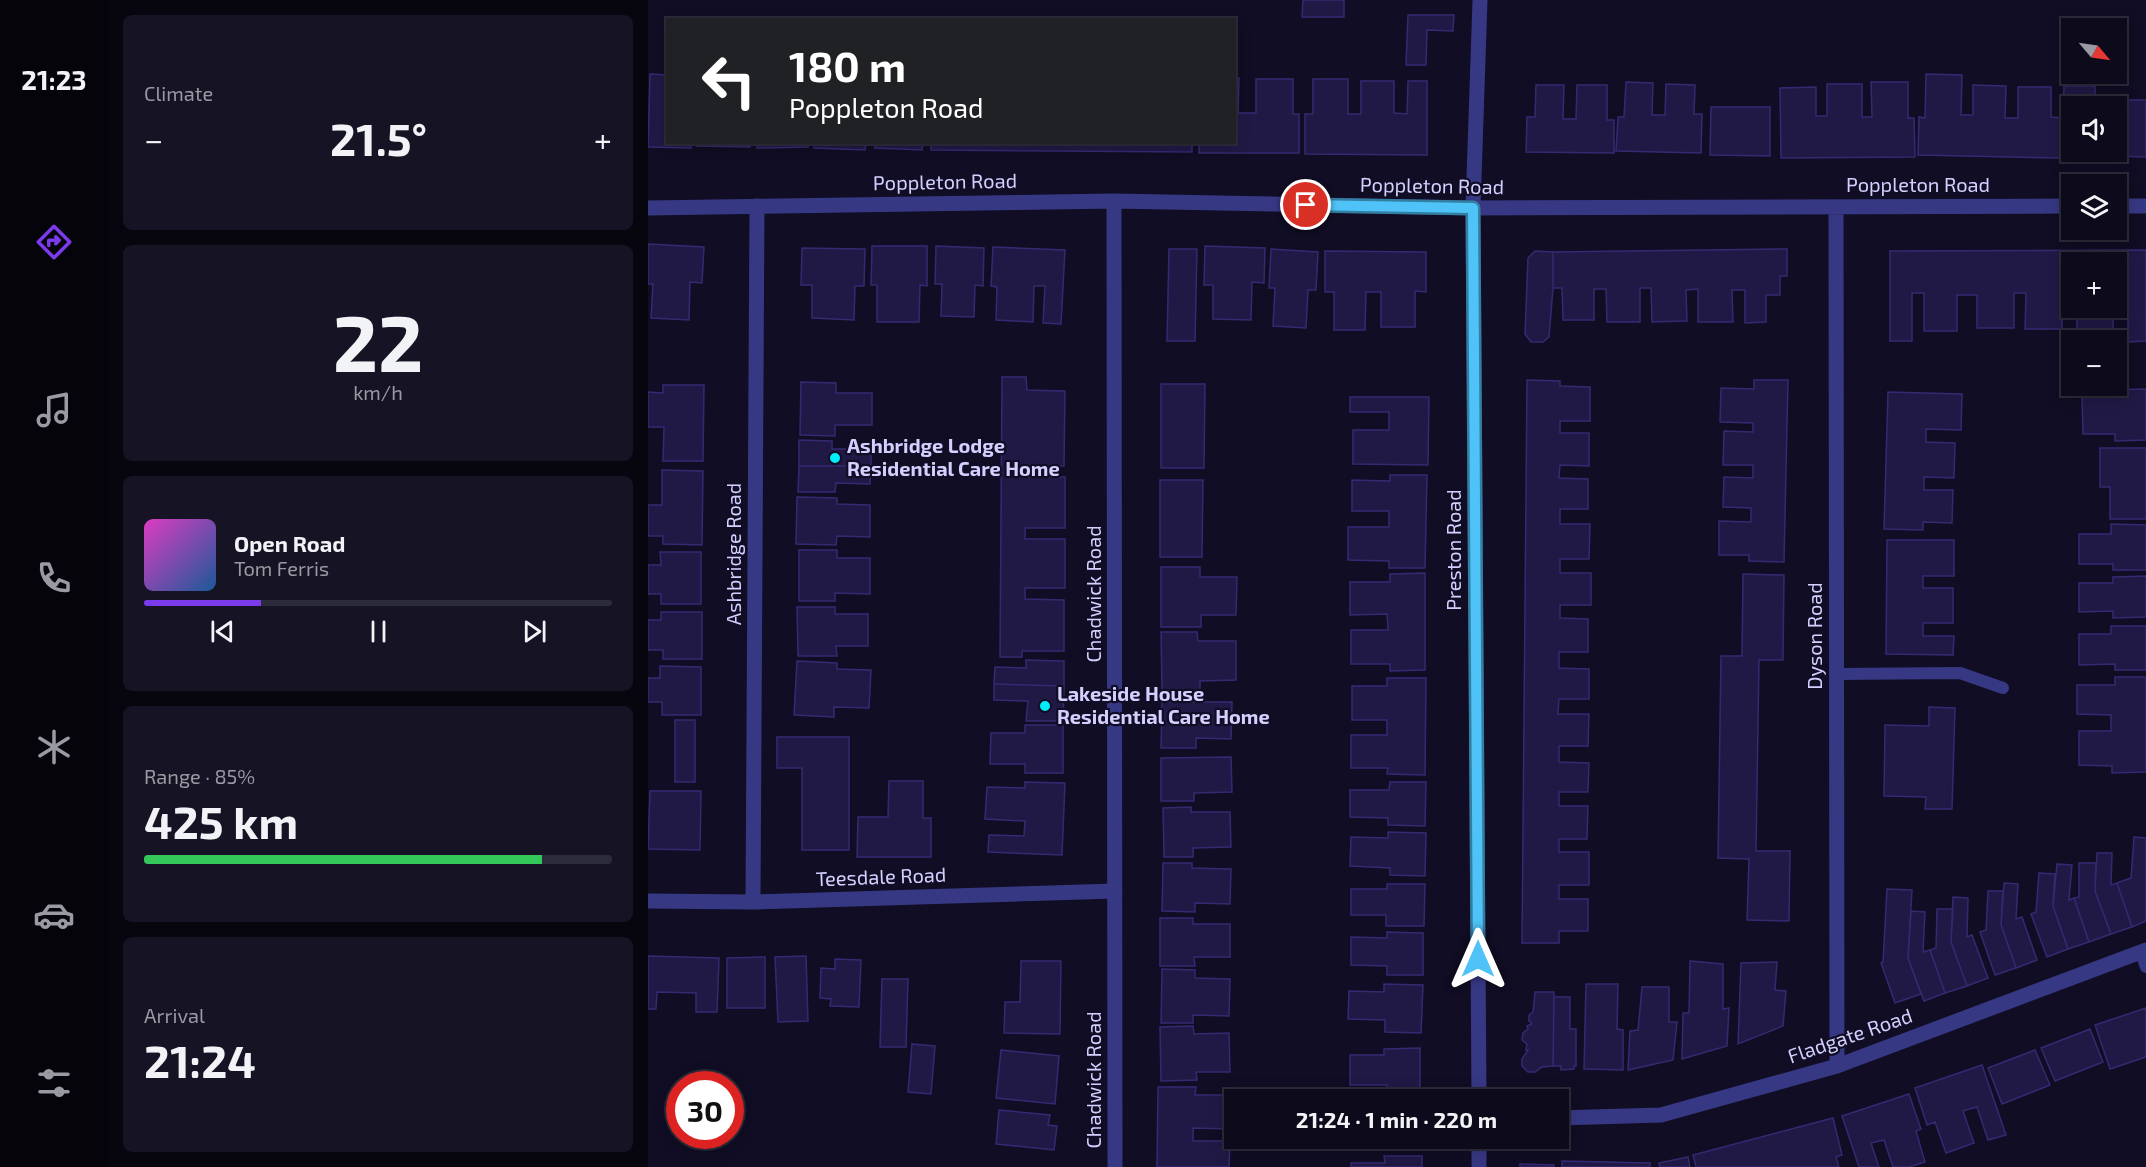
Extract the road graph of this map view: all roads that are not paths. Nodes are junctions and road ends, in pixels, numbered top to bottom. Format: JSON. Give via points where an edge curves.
{"nodes":[{"id":1,"x":1480,"y":0,"type":"edge"},
{"id":2,"x":1114,"y":201,"type":"junction"},
{"id":3,"x":757,"y":206,"type":"junction"},
{"id":4,"x":2061,"y":206,"type":"edge"},
{"id":5,"x":2127,"y":206,"type":"edge"},
{"id":6,"x":2146,"y":206,"type":"edge"},
{"id":7,"x":1836,"y":207,"type":"junction"},
{"id":8,"x":648,"y":208,"type":"edge"},
{"id":9,"x":1473,"y":208,"type":"junction"},
{"id":10,"x":1836,"y":674,"type":"junction"},
{"id":11,"x":2003,"y":688,"type":"dead end"},
{"id":12,"x":1115,"y":891,"type":"junction"},
{"id":13,"x":648,"y":901,"type":"edge"},
{"id":14,"x":753,"y":902,"type":"junction"},
{"id":15,"x":2143,"y":951,"type":"edge"},
{"id":16,"x":2146,"y":967,"type":"edge"},
{"id":17,"x":1837,"y":1066,"type":"junction"},
{"id":18,"x":1479,"y":1089,"type":"edge"},
{"id":19,"x":1569,"y":1118,"type":"edge"},
{"id":20,"x":1479,"y":1149,"type":"edge"},
{"id":21,"x":1115,"y":1167,"type":"edge"},
{"id":22,"x":1479,"y":1167,"type":"edge"}],
"edges":[{"from":1,"to":9,"type":"street","name":"Preston Road"},
{"from":2,"to":3,"type":"street","name":"Poppleton Road"},
{"from":2,"to":9,"type":"street","name":"Poppleton Road"},
{"from":2,"to":12,"type":"street","name":"Chadwick Road"},
{"from":3,"to":8,"type":"street","name":"Poppleton Road"},
{"from":3,"to":14,"type":"street","name":"Ashbridge Road"},
{"from":4,"to":7,"type":"street","name":"Poppleton Road"},
{"from":5,"to":6,"type":"street"},
{"from":7,"to":9,"type":"street","name":"Poppleton Road"},
{"from":7,"to":10,"type":"street","name":"Dyson Road"},
{"from":9,"to":18,"type":"street","name":"Preston Road"},
{"from":10,"to":11,"type":"lane","via":[[1960,673]]},
{"from":10,"to":17,"type":"street","name":"Dyson Road"},
{"from":12,"to":14,"type":"street","name":"Teesdale Road"},
{"from":12,"to":21,"type":"street","name":"Chadwick Road"},
{"from":13,"to":14,"type":"street","name":"Teesdale Road"},
{"from":15,"to":16,"type":"lane"},
{"from":15,"to":17,"type":"street","name":"Fladgate Road"},
{"from":17,"to":19,"type":"street","name":"Fladgate Road","via":[[1661,1115]]},
{"from":20,"to":22,"type":"street"}]}
